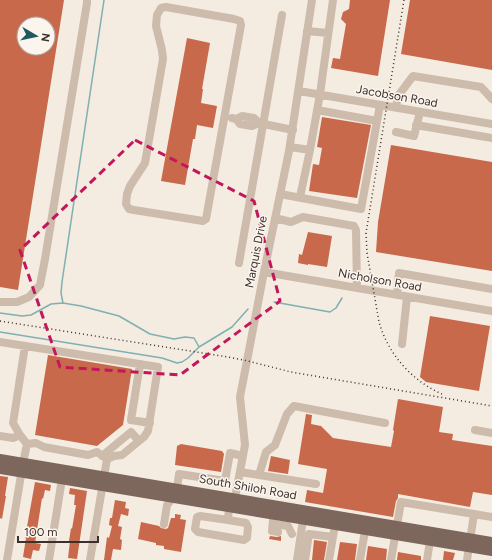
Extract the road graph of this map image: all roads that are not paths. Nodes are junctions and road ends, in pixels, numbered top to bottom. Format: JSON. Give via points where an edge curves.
{"nodes":[{"id":1,"x":87,"y":0,"type":"edge"},
{"id":2,"x":312,"y":0,"type":"edge"},
{"id":3,"x":333,"y":0,"type":"edge"},
{"id":4,"x":282,"y":15,"type":"dead end"},
{"id":5,"x":307,"y":30,"type":"junction"},
{"id":6,"x":328,"y":34,"type":"junction"},
{"id":7,"x":298,"y":91,"type":"junction"},
{"id":8,"x":320,"y":94,"type":"junction"},
{"id":9,"x":492,"y":99,"type":"edge"},
{"id":10,"x":380,"y":105,"type":"junction"},
{"id":11,"x":396,"y":108,"type":"junction"},
{"id":12,"x":317,"y":110,"type":"junction"},
{"id":13,"x":420,"y":112,"type":"junction"},
{"id":14,"x":225,"y":117,"type":"junction"},
{"id":15,"x":377,"y":121,"type":"junction"},
{"id":16,"x":261,"y":123,"type":"junction"},
{"id":17,"x":492,"y":124,"type":"edge"},
{"id":18,"x":416,"y":125,"type":"junction"},
{"id":19,"x":292,"y":130,"type":"junction"},
{"id":20,"x":396,"y":132,"type":"dead end"},
{"id":21,"x":492,"y":138,"type":"edge"},
{"id":22,"x":290,"y":147,"type":"junction"},
{"id":23,"x":310,"y":150,"type":"junction"},
{"id":24,"x":280,"y":194,"type":"junction"},
{"id":25,"x":300,"y":197,"type":"junction"},
{"id":26,"x":275,"y":218,"type":"junction"},
{"id":27,"x":239,"y":263,"type":"dead end"},
{"id":28,"x":264,"y":272,"type":"junction"},
{"id":29,"x":357,"y":288,"type":"junction"},
{"id":30,"x":492,"y":289,"type":"edge"},
{"id":31,"x":396,"y":295,"type":"junction"},
{"id":32,"x":407,"y":297,"type":"junction"},
{"id":33,"x":0,"y":302,"type":"edge"},
{"id":34,"x":492,"y":311,"type":"edge"},
{"id":35,"x":0,"y":342,"type":"edge"},
{"id":36,"x":402,"y":344,"type":"dead end"},
{"id":37,"x":25,"y":346,"type":"junction"},
{"id":38,"x":140,"y":364,"type":"junction"},
{"id":39,"x":150,"y":423,"type":"junction"},
{"id":40,"x":385,"y":423,"type":"dead end"},
{"id":41,"x":475,"y":430,"type":"dead end"},
{"id":42,"x":492,"y":433,"type":"edge"},
{"id":43,"x":20,"y":435,"type":"junction"},
{"id":44,"x":0,"y":436,"type":"edge"},
{"id":45,"x":139,"y":441,"type":"junction"},
{"id":46,"x":27,"y":444,"type":"junction"},
{"id":47,"x":243,"y":456,"type":"junction"},
{"id":48,"x":105,"y":457,"type":"junction"},
{"id":49,"x":0,"y":459,"type":"edge"},
{"id":50,"x":22,"y":468,"type":"junction"},
{"id":51,"x":0,"y":469,"type":"edge"},
{"id":52,"x":240,"y":472,"type":"junction"},
{"id":53,"x":259,"y":475,"type":"junction"},
{"id":54,"x":62,"y":479,"type":"junction"},
{"id":55,"x":104,"y":481,"type":"junction"},
{"id":56,"x":316,"y":484,"type":"dead end"},
{"id":57,"x":175,"y":493,"type":"junction"},
{"id":58,"x":232,"y":505,"type":"junction"},
{"id":59,"x":474,"y":514,"type":"junction"},
{"id":60,"x":304,"y":515,"type":"junction"},
{"id":61,"x":492,"y":517,"type":"edge"},
{"id":62,"x":228,"y":520,"type":"junction"},
{"id":63,"x":273,"y":520,"type":"junction"},
{"id":64,"x":164,"y":524,"type":"dead end"},
{"id":65,"x":334,"y":525,"type":"junction"},
{"id":66,"x":365,"y":530,"type":"junction"},
{"id":67,"x":396,"y":531,"type":"junction"},
{"id":68,"x":292,"y":534,"type":"junction"},
{"id":69,"x":300,"y":535,"type":"junction"},
{"id":70,"x":333,"y":537,"type":"junction"},
{"id":71,"x":430,"y":541,"type":"junction"},
{"id":72,"x":492,"y":542,"type":"edge"},
{"id":73,"x":470,"y":543,"type":"junction"},
{"id":74,"x":492,"y":551,"type":"edge"},
{"id":75,"x":7,"y":560,"type":"edge"},
{"id":76,"x":49,"y":560,"type":"edge"},
{"id":77,"x":90,"y":560,"type":"edge"},
{"id":78,"x":297,"y":560,"type":"edge"},
{"id":79,"x":305,"y":560,"type":"edge"},
{"id":80,"x":329,"y":560,"type":"edge"},
{"id":81,"x":360,"y":560,"type":"edge"},
{"id":82,"x":391,"y":560,"type":"edge"},
{"id":83,"x":427,"y":560,"type":"edge"},
{"id":84,"x":467,"y":560,"type":"edge"}],
"edges":[{"from":1,"to":33,"type":"street","via":[[40,285],[29,298],[17,302]]},
{"from":2,"to":5,"type":"street","name":"Marquis Drive"},
{"from":3,"to":6,"type":"street"},
{"from":4,"to":16,"type":"street"},
{"from":5,"to":6,"type":"street"},
{"from":5,"to":7,"type":"street","name":"Marquis Drive"},
{"from":6,"to":8,"type":"street"},
{"from":7,"to":8,"type":"street","name":"Jacobson Road"},
{"from":7,"to":19,"type":"street","name":"Marquis Drive"},
{"from":8,"to":10,"type":"street","name":"Jacobson Road"},
{"from":8,"to":12,"type":"street"},
{"from":9,"to":11,"type":"street","via":[[481,87],[413,76],[398,96]]},
{"from":10,"to":11,"type":"street","name":"Jacobson Road"},
{"from":10,"to":15,"type":"street"},
{"from":11,"to":13,"type":"street","name":"Jacobson Road"},
{"from":12,"to":15,"type":"street"},
{"from":12,"to":23,"type":"street"},
{"from":13,"to":17,"type":"street","name":"Jacobson Road"},
{"from":13,"to":18,"type":"street"},
{"from":14,"to":14,"type":"street","via":[[242,25],[240,21],[161,8],[156,26],[163,59],[145,163],[127,194],[126,204],[129,208],[204,221]]},
{"from":14,"to":16,"type":"street","via":[[236,119],[240,124],[252,126]]},
{"from":15,"to":25,"type":"street","via":[[361,209]]},
{"from":16,"to":19,"type":"street"},
{"from":16,"to":27,"type":"street"},
{"from":18,"to":20,"type":"street","via":[[414,136]]},
{"from":18,"to":21,"type":"street"},
{"from":19,"to":22,"type":"street","name":"Marquis Drive"},
{"from":22,"to":23,"type":"street"},
{"from":22,"to":24,"type":"street","name":"Marquis Drive"},
{"from":23,"to":25,"type":"street"},
{"from":24,"to":25,"type":"street"},
{"from":24,"to":26,"type":"street","name":"Marquis Drive"},
{"from":26,"to":28,"type":"street","name":"Marquis Drive"},
{"from":26,"to":29,"type":"street","via":[[291,222],[303,217],[354,226]]},
{"from":28,"to":29,"type":"street","name":"Nicholson Road"},
{"from":28,"to":47,"type":"street","name":"Marquis Drive","via":[[240,397],[245,445]]},
{"from":29,"to":31,"type":"street","name":"Nicholson Road"},
{"from":30,"to":31,"type":"street","via":[[399,273]]},
{"from":31,"to":32,"type":"street","name":"Nicholson Road"},
{"from":32,"to":34,"type":"street","name":"Nicholson Road"},
{"from":32,"to":36,"type":"street"},
{"from":35,"to":37,"type":"street"},
{"from":37,"to":38,"type":"street"},
{"from":37,"to":43,"type":"street","via":[[12,423]]},
{"from":38,"to":39,"type":"street","via":[[158,367]]},
{"from":38,"to":39,"type":"street","via":[[131,420]]},
{"from":39,"to":45,"type":"street","via":[[148,431]]},
{"from":40,"to":53,"type":"street","via":[[294,406],[287,414],[274,445],[266,452]]},
{"from":41,"to":42,"type":"street"},
{"from":43,"to":44,"type":"street","via":[[13,438]]},
{"from":43,"to":46,"type":"street"},
{"from":45,"to":48,"type":"street","via":[[122,454]]},
{"from":45,"to":48,"type":"street","via":[[131,432]]},
{"from":46,"to":48,"type":"street","via":[[36,443],[44,447],[88,455],[98,452]]},
{"from":46,"to":50,"type":"street"},
{"from":47,"to":52,"type":"street","name":"Marquis Drive"},
{"from":47,"to":57,"type":"street","via":[[230,453],[225,481],[179,474]]},
{"from":48,"to":55,"type":"street"},
{"from":49,"to":50,"type":"main road","name":"South Shiloh Road"},
{"from":50,"to":51,"type":"main road","name":"South Shiloh Road"},
{"from":50,"to":54,"type":"main road","name":"South Shiloh Road"},
{"from":50,"to":55,"type":"main road","name":"South Shiloh Road"},
{"from":50,"to":75,"type":"street"},
{"from":52,"to":53,"type":"street"},
{"from":52,"to":58,"type":"street","name":"Marquis Drive"},
{"from":53,"to":56,"type":"street"},
{"from":54,"to":55,"type":"main road","name":"South Shiloh Road"},
{"from":54,"to":76,"type":"street"},
{"from":55,"to":57,"type":"main road","name":"South Shiloh Road"},
{"from":55,"to":77,"type":"street"},
{"from":57,"to":58,"type":"main road","name":"South Shiloh Road"},
{"from":57,"to":64,"type":"street","via":[[167,505]]},
{"from":58,"to":60,"type":"main road","name":"South Shiloh Road"},
{"from":58,"to":62,"type":"street","name":"Marquis Drive"},
{"from":58,"to":63,"type":"main road","name":"South Shiloh Road"},
{"from":59,"to":61,"type":"street"},
{"from":59,"to":67,"type":"street","via":[[401,502]]},
{"from":59,"to":73,"type":"street"},
{"from":60,"to":63,"type":"main road","name":"South Shiloh Road"},
{"from":60,"to":65,"type":"main road","name":"South Shiloh Road"},
{"from":60,"to":67,"type":"main road","name":"South Shiloh Road"},
{"from":60,"to":69,"type":"street"},
{"from":62,"to":62,"type":"street","via":[[200,516],[197,517],[195,528],[198,532],[244,540],[247,538],[246,523]]},
{"from":63,"to":68,"type":"street","via":[[288,526]]},
{"from":63,"to":68,"type":"street","via":[[272,530]]},
{"from":65,"to":66,"type":"main road","name":"South Shiloh Road"},
{"from":65,"to":70,"type":"street"},
{"from":66,"to":67,"type":"main road","name":"South Shiloh Road"},
{"from":66,"to":81,"type":"street"},
{"from":67,"to":71,"type":"main road","name":"South Shiloh Road"},
{"from":67,"to":73,"type":"main road","name":"South Shiloh Road"},
{"from":67,"to":82,"type":"street"},
{"from":68,"to":69,"type":"street"},
{"from":69,"to":78,"type":"street"},
{"from":70,"to":79,"type":"street","via":[[310,534]]},
{"from":70,"to":80,"type":"street"},
{"from":71,"to":73,"type":"main road","name":"South Shiloh Road"},
{"from":71,"to":83,"type":"street"},
{"from":72,"to":73,"type":"main road","name":"South Shiloh Road"},
{"from":73,"to":74,"type":"main road","name":"South Shiloh Road"},
{"from":73,"to":84,"type":"street"}]}
